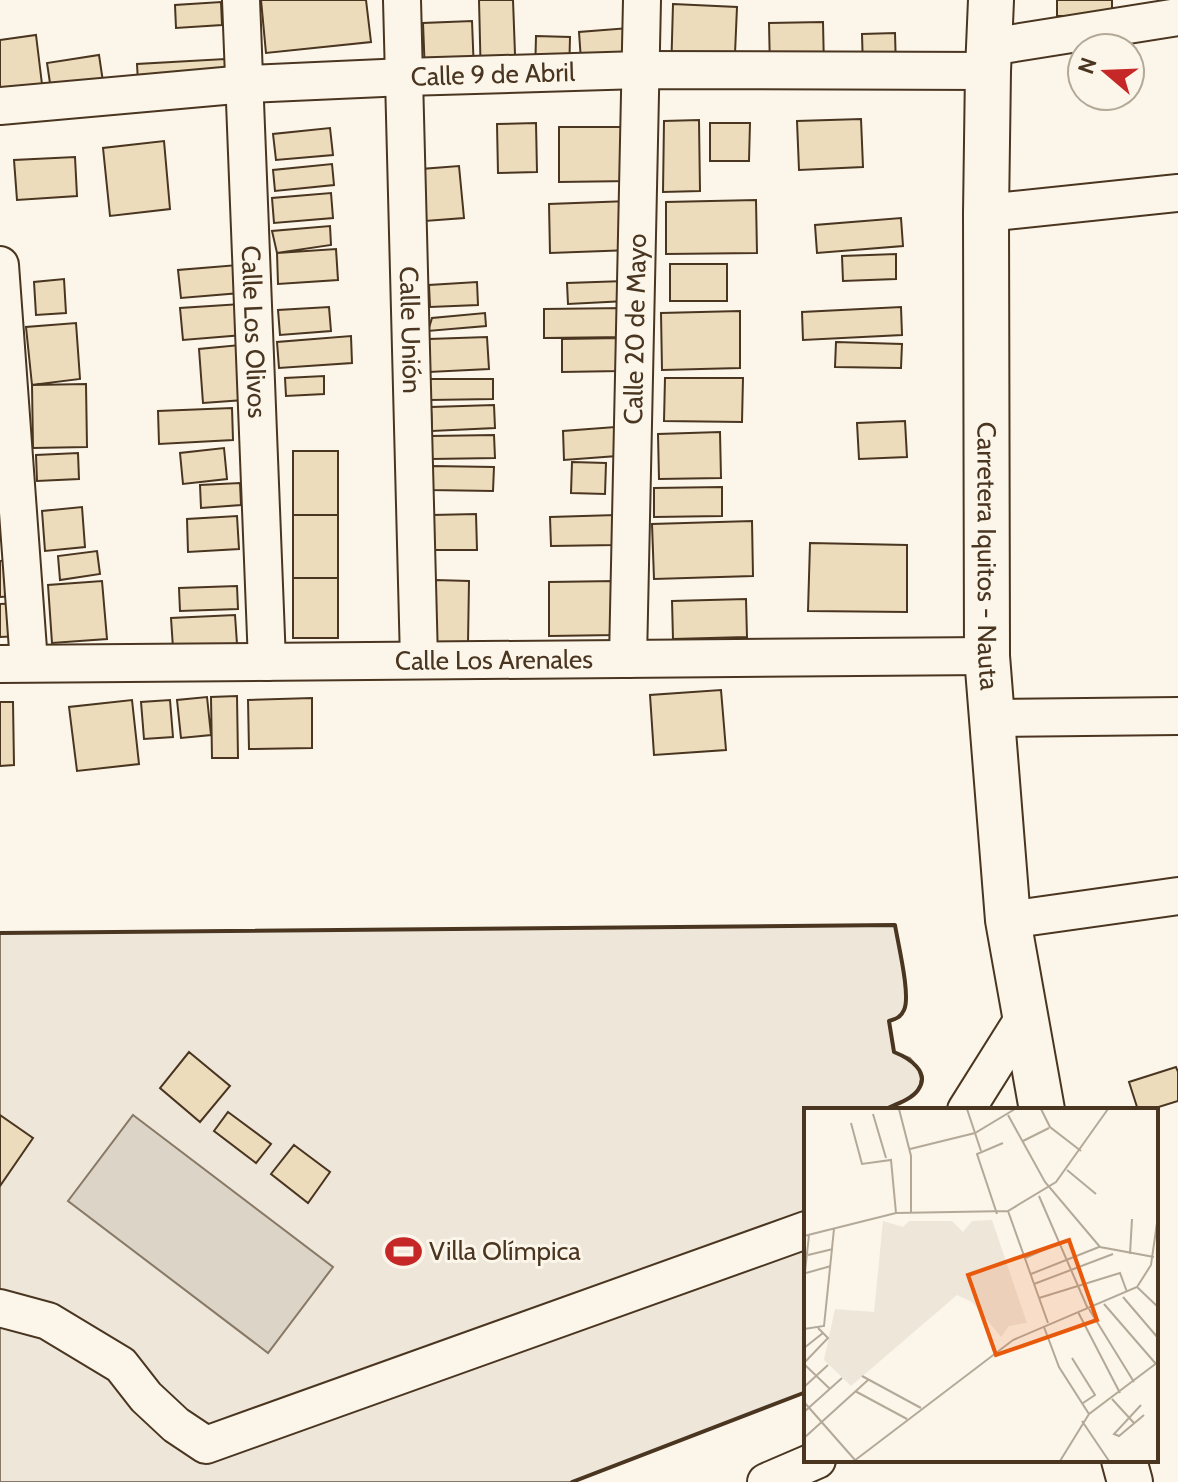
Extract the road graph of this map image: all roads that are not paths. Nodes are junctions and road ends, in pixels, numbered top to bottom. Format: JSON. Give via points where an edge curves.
{"nodes":[{"id":1,"x":241,"y":0,"type":"edge"},
{"id":2,"x":402,"y":0,"type":"edge"},
{"id":3,"x":642,"y":0,"type":"edge"},
{"id":4,"x":991,"y":0,"type":"edge"},
{"id":5,"x":1178,"y":17,"type":"edge"},
{"id":6,"x":989,"y":59,"type":"junction"},
{"id":7,"x":640,"y":70,"type":"junction"},
{"id":8,"x":405,"y":77,"type":"junction"},
{"id":9,"x":246,"y":84,"type":"junction"},
{"id":10,"x":0,"y":106,"type":"edge"},
{"id":11,"x":1178,"y":193,"type":"edge"},
{"id":12,"x":986,"y":213,"type":"junction"},
{"id":13,"x":0,"y":265,"type":"edge"},
{"id":14,"x":987,"y":656,"type":"junction"},
{"id":15,"x":628,"y":659,"type":"junction"},
{"id":16,"x":419,"y":660,"type":"junction"},
{"id":17,"x":267,"y":662,"type":"junction"},
{"id":18,"x":14,"y":664,"type":"edge"},
{"id":19,"x":1178,"y":716,"type":"edge"},
{"id":20,"x":991,"y":718,"type":"junction"},
{"id":21,"x":1178,"y":896,"type":"edge"},
{"id":22,"x":1008,"y":920,"type":"junction"},
{"id":23,"x":1025,"y":1016,"type":"junction"},
{"id":24,"x":967,"y":1108,"type":"edge"},
{"id":25,"x":1042,"y":1108,"type":"edge"},
{"id":26,"x":804,"y":1231,"type":"edge"},
{"id":27,"x":0,"y":1308,"type":"edge"},
{"id":28,"x":812,"y":1462,"type":"edge"},
{"id":29,"x":1125,"y":1462,"type":"edge"},
{"id":30,"x":766,"y":1482,"type":"edge"},
{"id":31,"x":1130,"y":1482,"type":"edge"}],
"edges":[{"from":1,"to":9,"type":"street","name":"Calle Los Olivos"},
{"from":2,"to":8,"type":"street","name":"Calle Unión"},
{"from":3,"to":7,"type":"street","name":"Calle 20 de Mayo"},
{"from":4,"to":6,"type":"main road","name":"Carretera Iquitos - Nauta"},
{"from":5,"to":6,"type":"street","name":"Calle 9 de Abril"},
{"from":6,"to":7,"type":"street","name":"Calle 9 de Abril"},
{"from":6,"to":12,"type":"main road","name":"Carretera Iquitos - Nauta"},
{"from":7,"to":8,"type":"street","name":"Calle 9 de Abril"},
{"from":7,"to":15,"type":"street","name":"Calle 20 de Mayo"},
{"from":8,"to":9,"type":"street","name":"Calle 9 de Abril"},
{"from":8,"to":16,"type":"street","name":"Calle Unión"},
{"from":9,"to":10,"type":"street","name":"Calle 9 de Abril"},
{"from":9,"to":17,"type":"street","name":"Calle Los Olivos"},
{"from":11,"to":12,"type":"street"},
{"from":12,"to":14,"type":"main road","name":"Carretera Iquitos - Nauta"},
{"from":13,"to":18,"type":"street"},
{"from":14,"to":15,"type":"street","name":"Calle Los Arenales"},
{"from":14,"to":20,"type":"main road","name":"Carretera Iquitos - Nauta"},
{"from":15,"to":16,"type":"street","name":"Calle Los Arenales"},
{"from":16,"to":17,"type":"street","name":"Calle Los Arenales"},
{"from":17,"to":18,"type":"street","name":"Calle Los Arenales"},
{"from":19,"to":20,"type":"street"},
{"from":20,"to":22,"type":"main road","name":"Carretera Iquitos - Nauta"},
{"from":21,"to":22,"type":"street"},
{"from":22,"to":23,"type":"main road","name":"Carretera Iquitos - Nauta"},
{"from":23,"to":24,"type":"street"},
{"from":23,"to":25,"type":"main road","name":"Carretera Iquitos - Nauta"},
{"from":26,"to":27,"type":"street","via":[[206,1445],[146,1397],[121,1365],[48,1321]]},
{"from":28,"to":30,"type":"street"},
{"from":29,"to":31,"type":"main road"}]}
